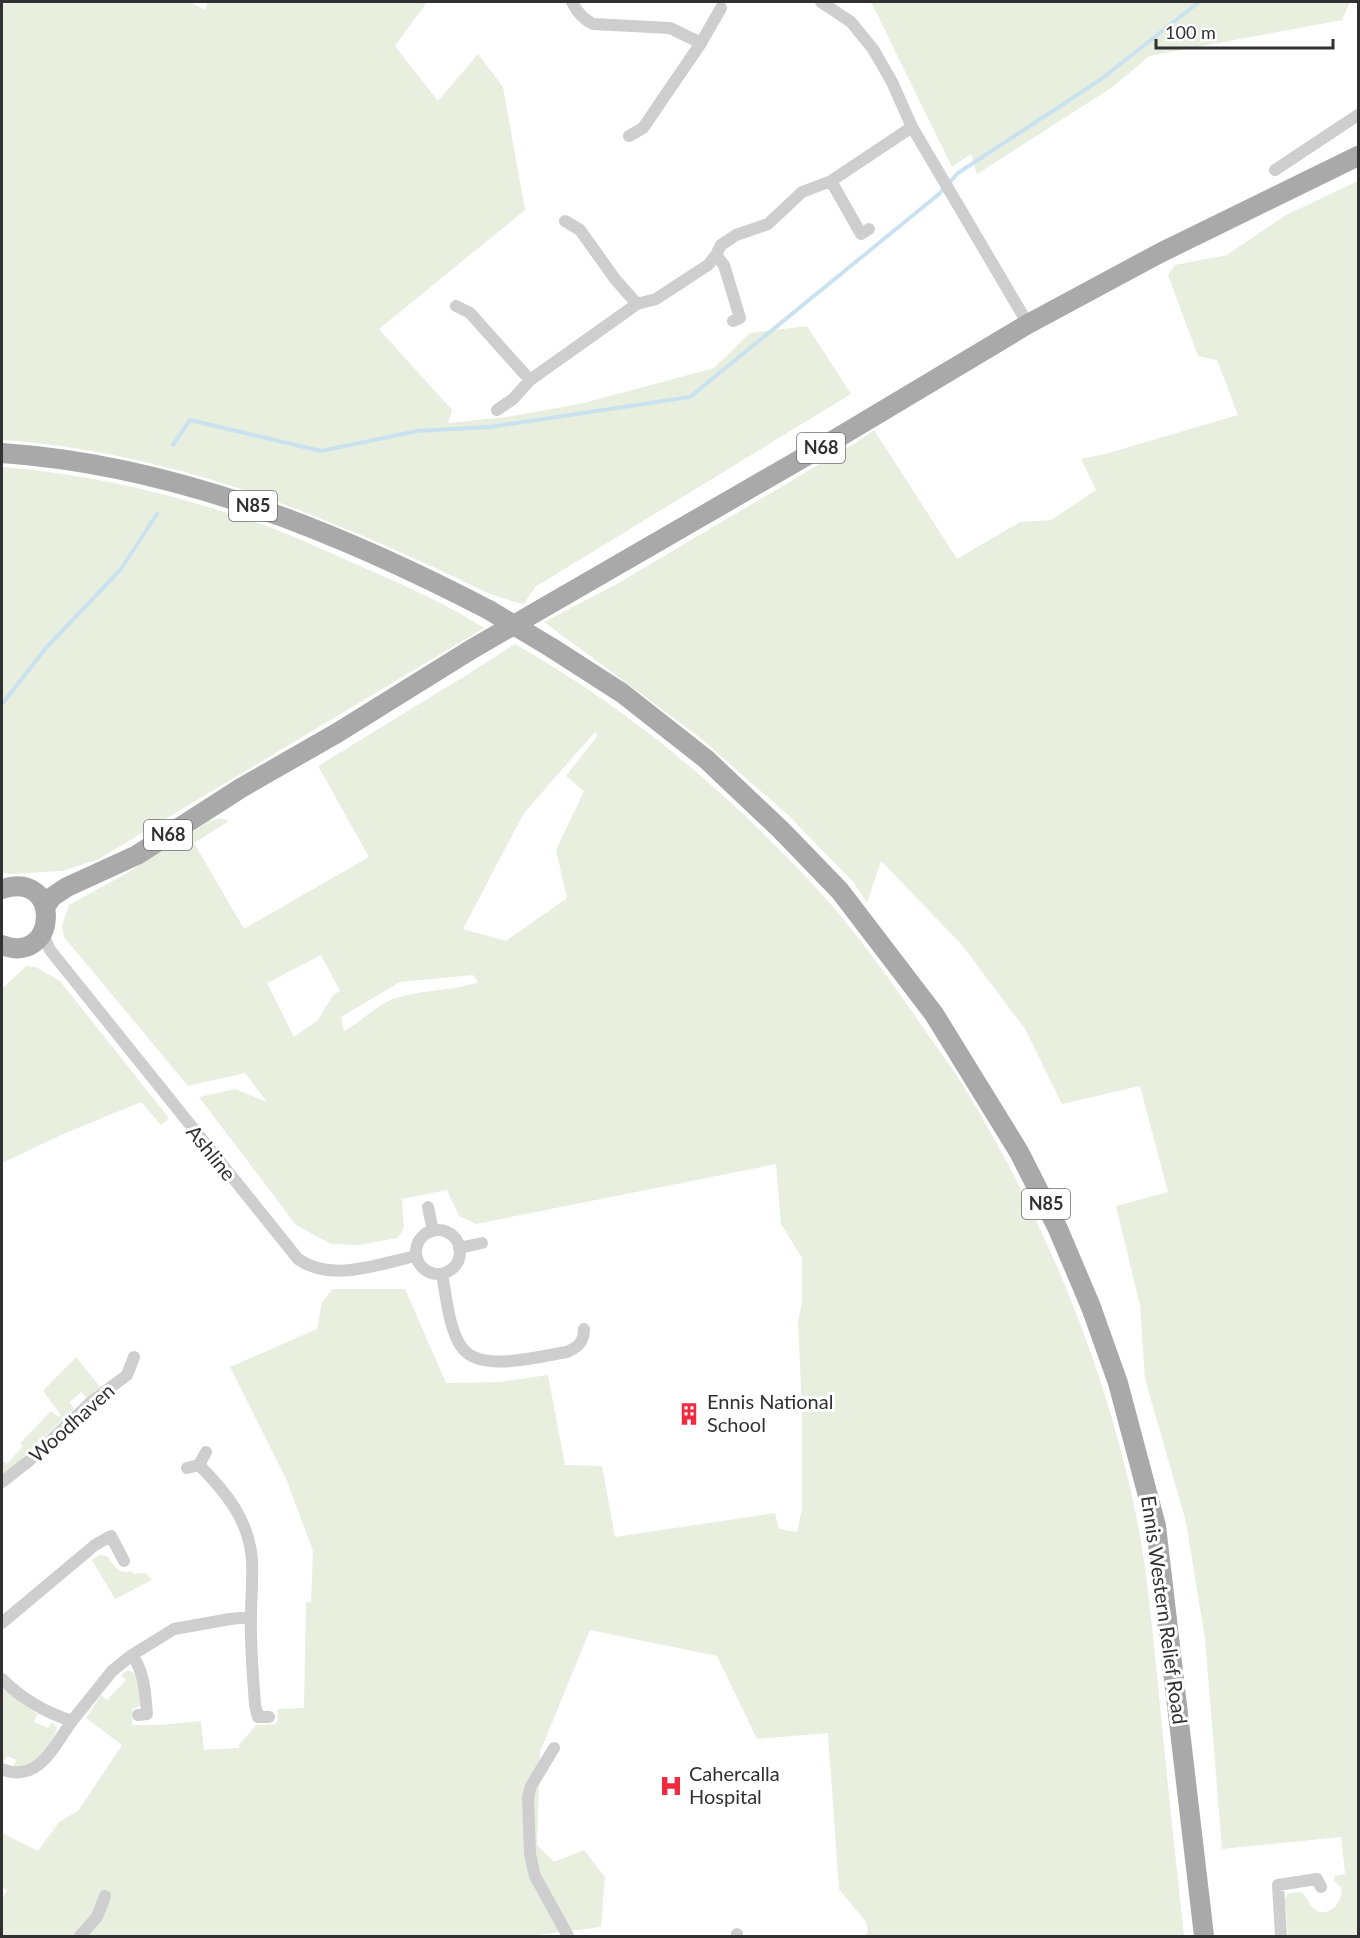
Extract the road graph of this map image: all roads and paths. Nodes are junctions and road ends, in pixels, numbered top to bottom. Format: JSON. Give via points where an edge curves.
{"nodes":[{"id":1,"x":572,"y":2,"type":"edge"},
{"id":2,"x":821,"y":2,"type":"edge"},
{"id":3,"x":721,"y":8,"type":"dead end"},
{"id":4,"x":701,"y":43,"type":"junction"},
{"id":5,"x":1359,"y":115,"type":"edge"},
{"id":6,"x":912,"y":127,"type":"junction"},
{"id":7,"x":629,"y":136,"type":"dead end"},
{"id":8,"x":1359,"y":156,"type":"edge"},
{"id":9,"x":1275,"y":170,"type":"dead end"},
{"id":10,"x":831,"y":181,"type":"junction"},
{"id":11,"x":565,"y":222,"type":"dead end"},
{"id":12,"x":869,"y":230,"type":"dead end"},
{"id":13,"x":717,"y":255,"type":"junction"},
{"id":14,"x":637,"y":304,"type":"junction"},
{"id":15,"x":456,"y":306,"type":"dead end"},
{"id":16,"x":733,"y":321,"type":"dead end"},
{"id":17,"x":1028,"y":324,"type":"junction"},
{"id":18,"x":530,"y":380,"type":"junction"},
{"id":19,"x":496,"y":410,"type":"dead end"},
{"id":20,"x":2,"y":453,"type":"edge"},
{"id":21,"x":83,"y":879,"type":"junction"},
{"id":22,"x":9,"y":887,"type":"edge"},
{"id":23,"x":45,"y":907,"type":"junction"},
{"id":24,"x":42,"y":941,"type":"junction"},
{"id":25,"x":2,"y":945,"type":"edge"},
{"id":26,"x":428,"y":1207,"type":"dead end"},
{"id":27,"x":433,"y":1231,"type":"junction"},
{"id":28,"x":482,"y":1243,"type":"dead end"},
{"id":29,"x":459,"y":1248,"type":"junction"},
{"id":30,"x":416,"y":1256,"type":"junction"},
{"id":31,"x":442,"y":1274,"type":"junction"},
{"id":32,"x":584,"y":1329,"type":"dead end"},
{"id":33,"x":134,"y":1357,"type":"dead end"},
{"id":34,"x":206,"y":1452,"type":"dead end"},
{"id":35,"x":2,"y":1482,"type":"edge"},
{"id":36,"x":123,"y":1561,"type":"dead end"},
{"id":37,"x":250,"y":1617,"type":"junction"},
{"id":38,"x":2,"y":1623,"type":"edge"},
{"id":39,"x":132,"y":1655,"type":"junction"},
{"id":40,"x":2,"y":1679,"type":"edge"},
{"id":41,"x":138,"y":1715,"type":"dead end"},
{"id":42,"x":269,"y":1717,"type":"dead end"},
{"id":43,"x":72,"y":1721,"type":"junction"},
{"id":44,"x":554,"y":1748,"type":"dead end"},
{"id":45,"x":2,"y":1769,"type":"edge"},
{"id":46,"x":1322,"y":1887,"type":"dead end"},
{"id":47,"x":105,"y":1896,"type":"dead end"},
{"id":48,"x":80,"y":1936,"type":"edge"},
{"id":49,"x":568,"y":1936,"type":"edge"},
{"id":50,"x":1204,"y":1936,"type":"edge"},
{"id":51,"x":1281,"y":1936,"type":"edge"}],
"edges":[{"from":1,"to":4,"type":"street","via":[[584,19],[593,24],[670,28]]},
{"from":2,"to":6,"type":"street","via":[[851,22],[873,49]]},
{"from":3,"to":4,"type":"street"},
{"from":4,"to":7,"type":"street","via":[[643,128]]},
{"from":5,"to":9,"type":"street"},
{"from":6,"to":10,"type":"street"},
{"from":6,"to":17,"type":"street"},
{"from":8,"to":17,"type":"main road","number":"N68","via":[[1160,253]]},
{"from":10,"to":12,"type":"street","via":[[861,234]]},
{"from":10,"to":13,"type":"street","via":[[802,192],[768,224],[736,235],[721,245]]},
{"from":11,"to":14,"type":"street","via":[[580,230]]},
{"from":13,"to":14,"type":"street","via":[[708,266],[656,299]]},
{"from":13,"to":16,"type":"street","via":[[724,265],[740,318]]},
{"from":14,"to":18,"type":"street"},
{"from":15,"to":18,"type":"street","via":[[470,313]]},
{"from":17,"to":21,"type":"main road","number":"N68","via":[[839,438],[465,653],[137,855]]},
{"from":18,"to":19,"type":"street"},
{"from":20,"to":50,"type":"main road","name":"Ennis Western Relief Road","number":"N85","bridge":true,"via":[[72,460],[189,484],[293,520],[489,610],[622,693],[706,759],[840,891],[934,1014],[1019,1152],[1058,1229],[1119,1383],[1156,1526]]},
{"from":21,"to":22,"type":"main road","number":"N68","via":[[39,888]]},
{"from":21,"to":23,"type":"main road","number":"N68","via":[[52,897]]},
{"from":22,"to":23,"type":"main road","number":"N68","via":[[38,895]]},
{"from":23,"to":24,"type":"main road"},
{"from":24,"to":25,"type":"main road","via":[[18,948]]},
{"from":24,"to":30,"type":"street","name":"Ashline","via":[[297,1259],[308,1266],[336,1272]]},
{"from":26,"to":27,"type":"street"},
{"from":27,"to":29,"type":"street","via":[[450,1234]]},
{"from":27,"to":30,"type":"street","via":[[421,1238]]},
{"from":28,"to":29,"type":"street"},
{"from":29,"to":31,"type":"street","via":[[455,1266]]},
{"from":30,"to":31,"type":"street","via":[[425,1270]]},
{"from":31,"to":32,"type":"street","via":[[456,1335],[471,1356],[494,1362],[567,1352],[583,1340]]},
{"from":33,"to":35,"type":"street","name":"Woodhaven","via":[[127,1375]]},
{"from":34,"to":37,"type":"street","via":[[193,1466],[218,1484],[234,1504],[245,1531],[252,1558]]},
{"from":36,"to":38,"type":"street","via":[[111,1536]]},
{"from":37,"to":39,"type":"street","via":[[174,1629]]},
{"from":37,"to":42,"type":"street","via":[[255,1705],[258,1717]]},
{"from":39,"to":41,"type":"street","via":[[145,1685],[147,1714]]},
{"from":39,"to":43,"type":"street","via":[[112,1671]]},
{"from":40,"to":43,"type":"street","via":[[46,1712]]},
{"from":43,"to":45,"type":"street","via":[[41,1766],[21,1772]]},
{"from":44,"to":49,"type":"street","via":[[528,1797],[530,1854],[535,1876]]},
{"from":46,"to":51,"type":"street","via":[[1317,1879],[1278,1885]]},
{"from":47,"to":48,"type":"street","via":[[97,1917]]}]}
